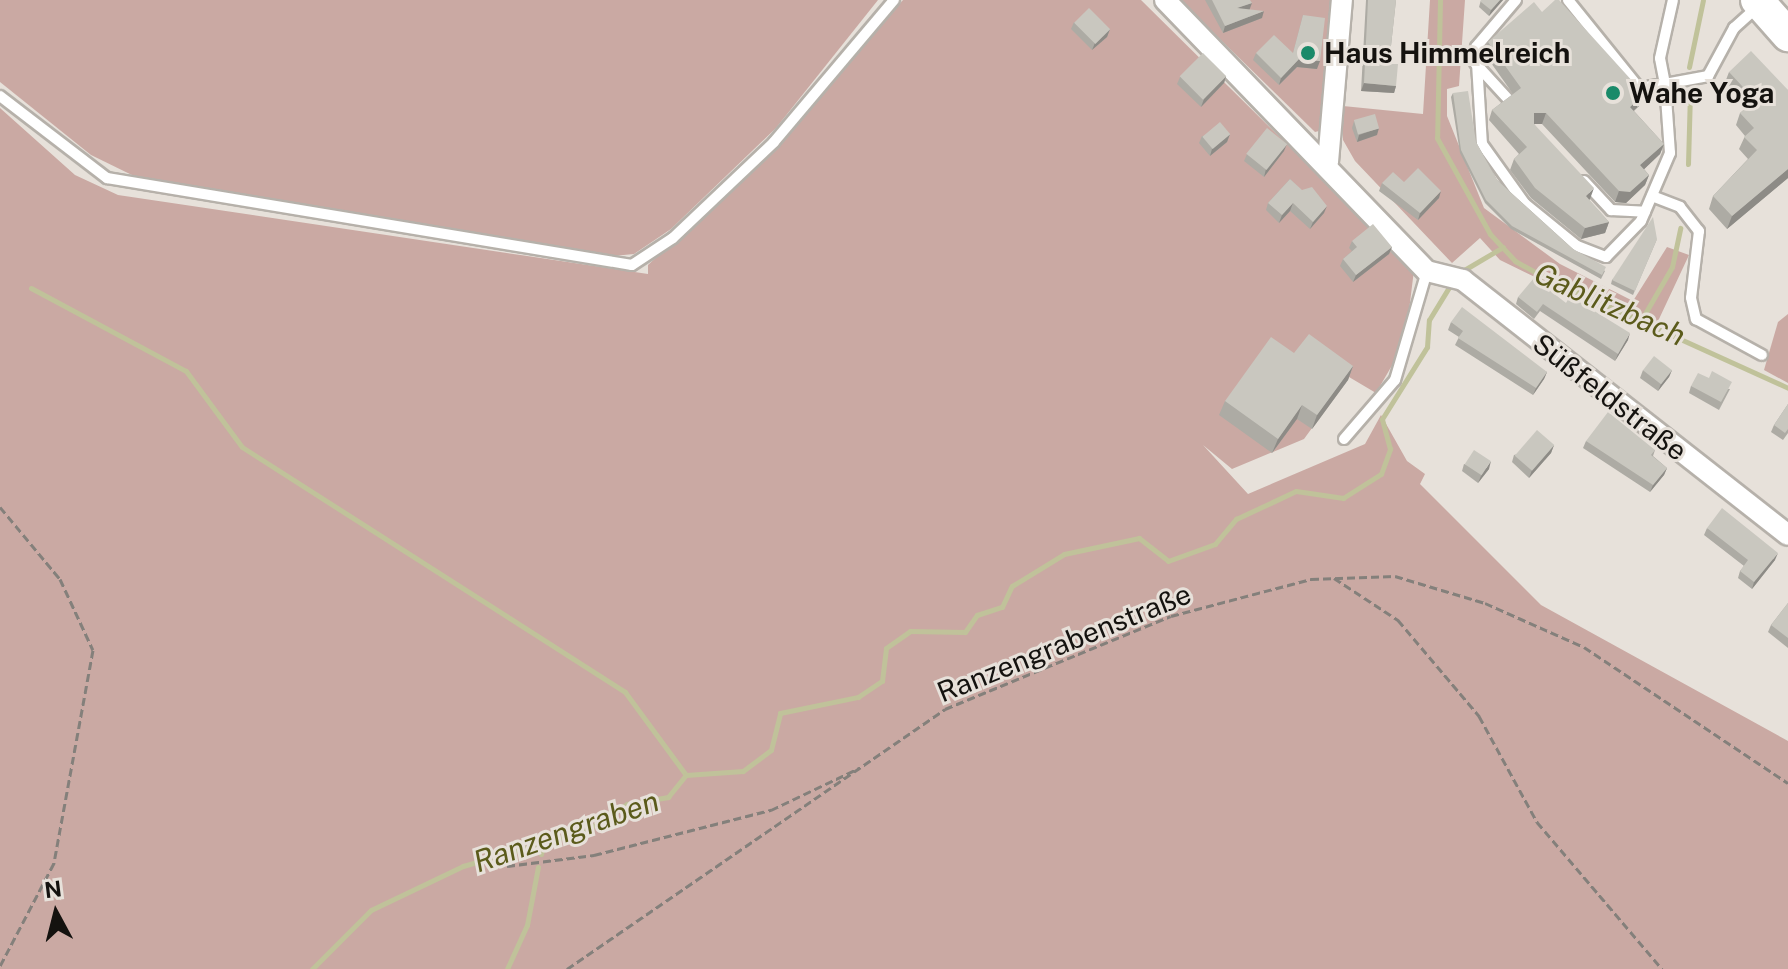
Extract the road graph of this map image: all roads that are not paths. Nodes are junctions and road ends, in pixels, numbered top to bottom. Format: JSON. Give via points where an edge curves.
{"nodes":[{"id":1,"x":894,"y":0,"type":"edge"},
{"id":2,"x":1165,"y":0,"type":"edge"},
{"id":3,"x":1342,"y":0,"type":"edge"},
{"id":4,"x":1516,"y":0,"type":"edge"},
{"id":5,"x":1673,"y":0,"type":"edge"},
{"id":6,"x":1565,"y":1,"type":"edge"},
{"id":7,"x":1775,"y":16,"type":"edge"},
{"id":8,"x":1475,"y":63,"type":"junction"},
{"id":9,"x":1665,"y":84,"type":"junction"},
{"id":10,"x":0,"y":96,"type":"edge"},
{"id":11,"x":1509,"y":100,"type":"edge"},
{"id":12,"x":1328,"y":162,"type":"junction"},
{"id":13,"x":1571,"y":167,"type":"edge"},
{"id":14,"x":1652,"y":196,"type":"junction"},
{"id":15,"x":1645,"y":212,"type":"junction"},
{"id":16,"x":1427,"y":271,"type":"junction"},
{"id":17,"x":1762,"y":355,"type":"dead end"},
{"id":18,"x":1344,"y":439,"type":"dead end"},
{"id":19,"x":1788,"y":535,"type":"edge"}],
"edges":[{"from":1,"to":10,"type":"lane","via":[[774,142],[673,238],[632,265],[107,178]]},
{"from":2,"to":12,"type":"street"},
{"from":3,"to":12,"type":"street"},
{"from":4,"to":8,"type":"lane","via":[[1488,27]]},
{"from":5,"to":9,"type":"lane","via":[[1660,58]]},
{"from":6,"to":9,"type":"lane","via":[[1639,88]]},
{"from":7,"to":9,"type":"lane","via":[[1734,28],[1708,76]]},
{"from":8,"to":11,"type":"lane"},
{"from":8,"to":15,"type":"lane","via":[[1487,155],[1556,231],[1606,257],[1625,245]]},
{"from":9,"to":14,"type":"lane","via":[[1670,153]]},
{"from":12,"to":16,"type":"street"},
{"from":13,"to":15,"type":"lane","via":[[1611,210]]},
{"from":14,"to":15,"type":"lane"},
{"from":14,"to":17,"type":"lane","via":[[1680,207],[1699,231],[1691,298],[1696,319]]},
{"from":16,"to":18,"type":"lane","via":[[1395,380]]},
{"from":16,"to":19,"type":"street","name":"Süßfeldstraße","via":[[1457,277]]}]}
